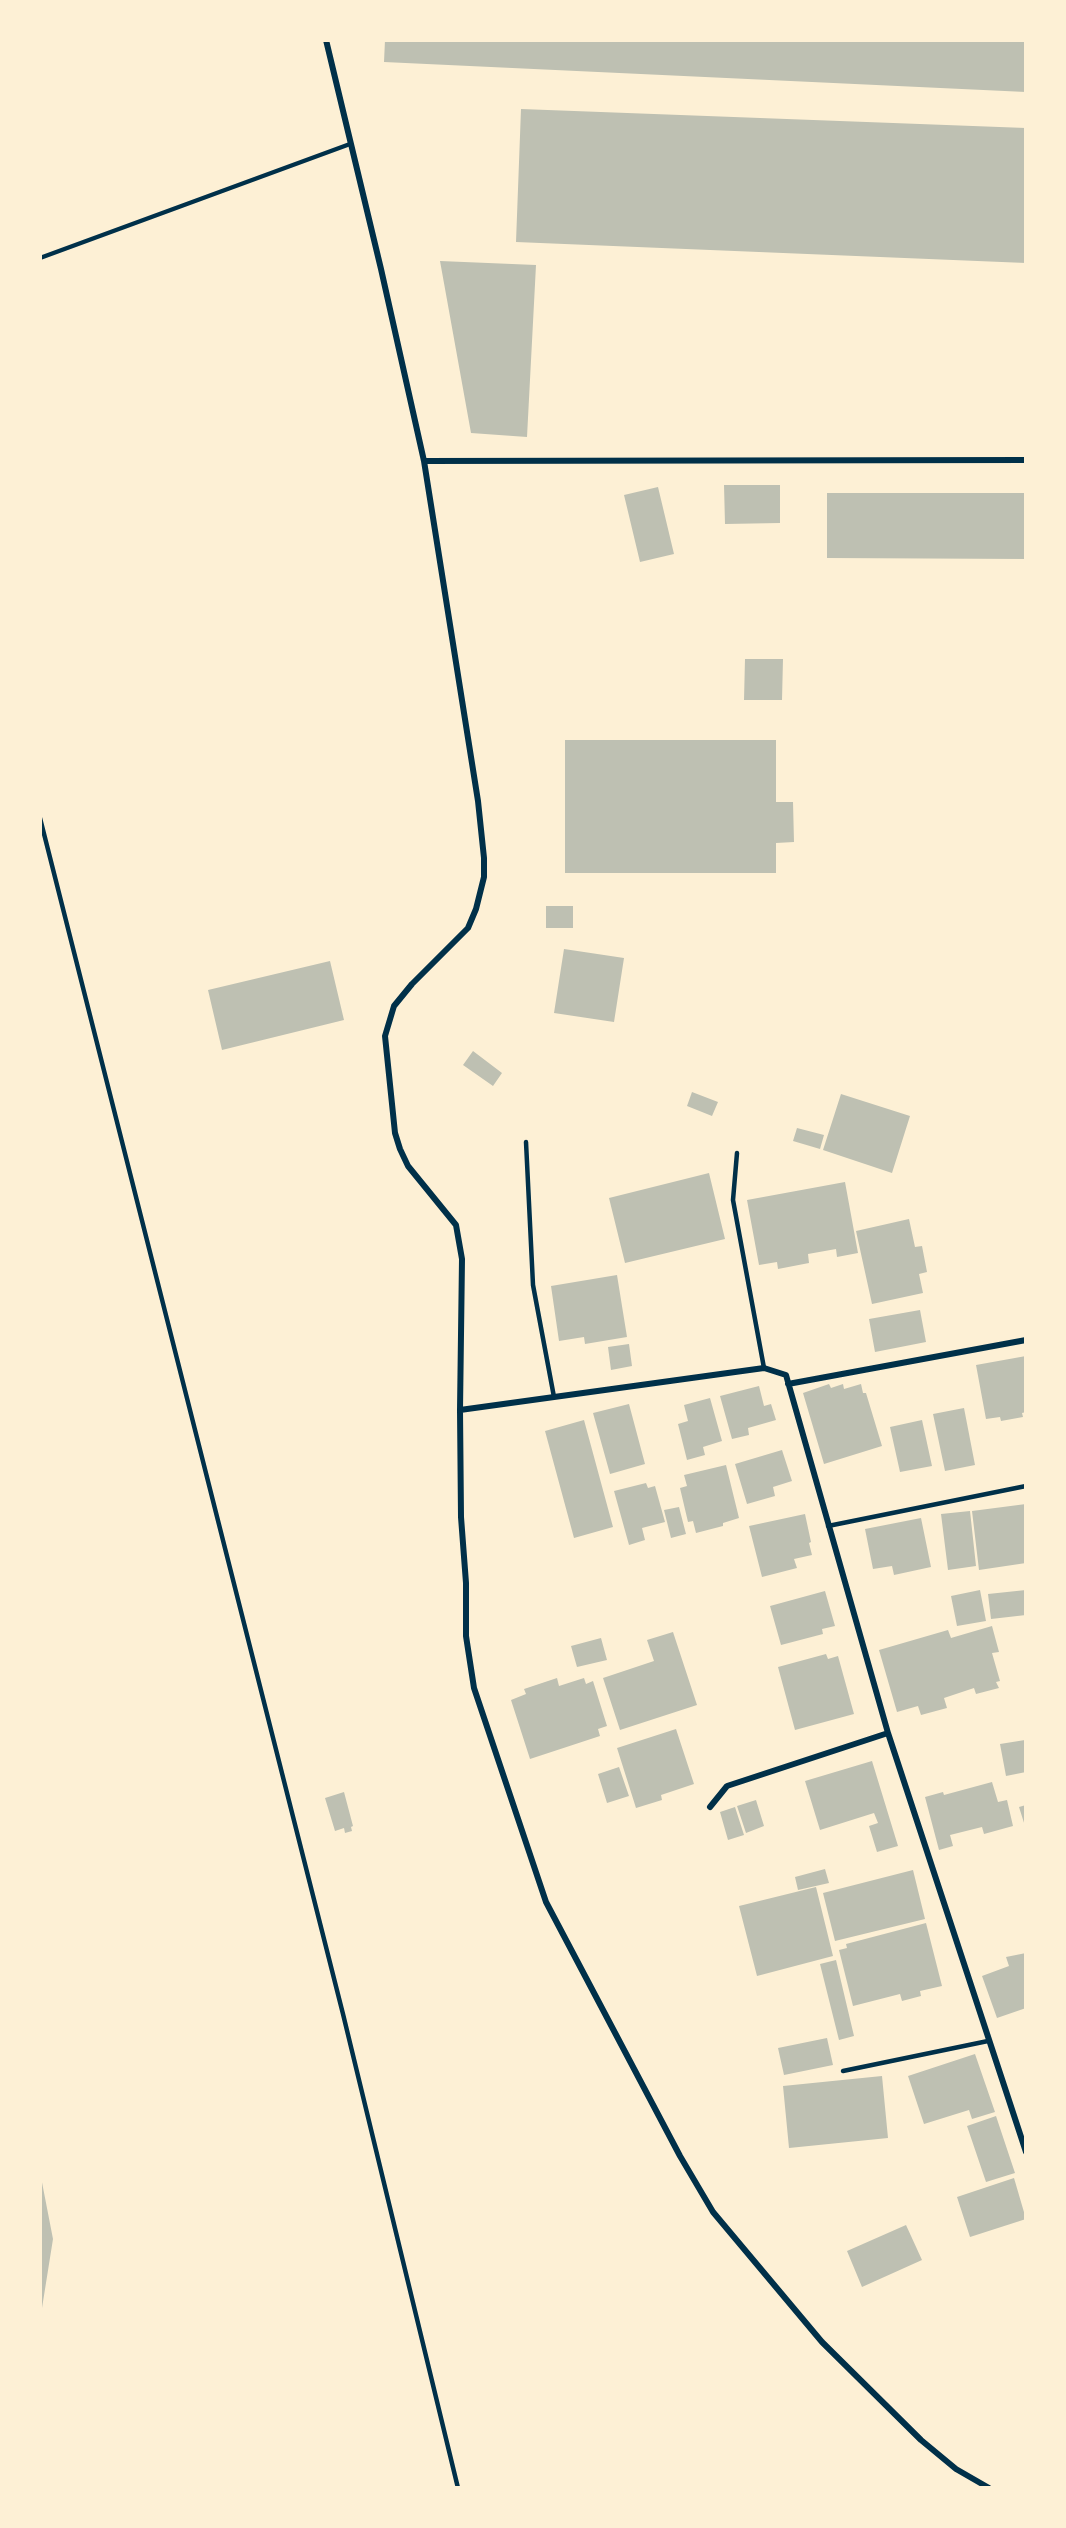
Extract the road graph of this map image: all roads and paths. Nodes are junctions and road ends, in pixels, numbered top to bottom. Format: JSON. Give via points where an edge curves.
{"nodes":[{"id":1,"x":326,"y":40,"type":"edge"},
{"id":2,"x":350,"y":144,"type":"junction"},
{"id":3,"x":40,"y":258,"type":"edge"},
{"id":4,"x":1026,"y":460,"type":"edge"},
{"id":5,"x":424,"y":461,"type":"junction"},
{"id":6,"x":40,"y":818,"type":"edge"},
{"id":7,"x":526,"y":1142,"type":"dead end"},
{"id":8,"x":737,"y":1153,"type":"dead end"},
{"id":9,"x":1026,"y":1340,"type":"edge"},
{"id":10,"x":764,"y":1368,"type":"junction"},
{"id":11,"x":788,"y":1384,"type":"junction"},
{"id":12,"x":554,"y":1396,"type":"junction"},
{"id":13,"x":460,"y":1410,"type":"junction"},
{"id":14,"x":1026,"y":1486,"type":"edge"},
{"id":15,"x":828,"y":1526,"type":"junction"},
{"id":16,"x":888,"y":1733,"type":"junction"},
{"id":17,"x":710,"y":1807,"type":"dead end"},
{"id":18,"x":988,"y":2041,"type":"junction"},
{"id":19,"x":843,"y":2071,"type":"dead end"},
{"id":20,"x":1026,"y":2152,"type":"edge"},
{"id":21,"x":458,"y":2487,"type":"edge"},
{"id":22,"x":989,"y":2487,"type":"edge"}],
"edges":[{"from":1,"to":2,"type":"street"},
{"from":2,"to":3,"type":"lane"},
{"from":2,"to":5,"type":"street"},
{"from":4,"to":5,"type":"street"},
{"from":5,"to":13,"type":"street","via":[[478,801],[484,877],[468,928],[394,1006],[385,1036],[400,1149],[408,1166],[456,1225],[463,1281]]},
{"from":6,"to":21,"type":"lane","via":[[340,2002]]},
{"from":7,"to":12,"type":"lane","via":[[533,1285]]},
{"from":8,"to":10,"type":"lane","via":[[733,1200]]},
{"from":9,"to":11,"type":"street"},
{"from":10,"to":11,"type":"street","via":[[786,1375]]},
{"from":10,"to":12,"type":"street"},
{"from":11,"to":15,"type":"street"},
{"from":12,"to":13,"type":"street"},
{"from":13,"to":22,"type":"street","via":[[466,1636],[474,1688],[546,1902],[713,2212],[822,2342],[863,2383],[956,2469]]},
{"from":14,"to":15,"type":"lane"},
{"from":15,"to":16,"type":"street"},
{"from":16,"to":17,"type":"street","via":[[727,1786]]},
{"from":16,"to":18,"type":"street"},
{"from":18,"to":19,"type":"lane"},
{"from":18,"to":20,"type":"street"}]}
